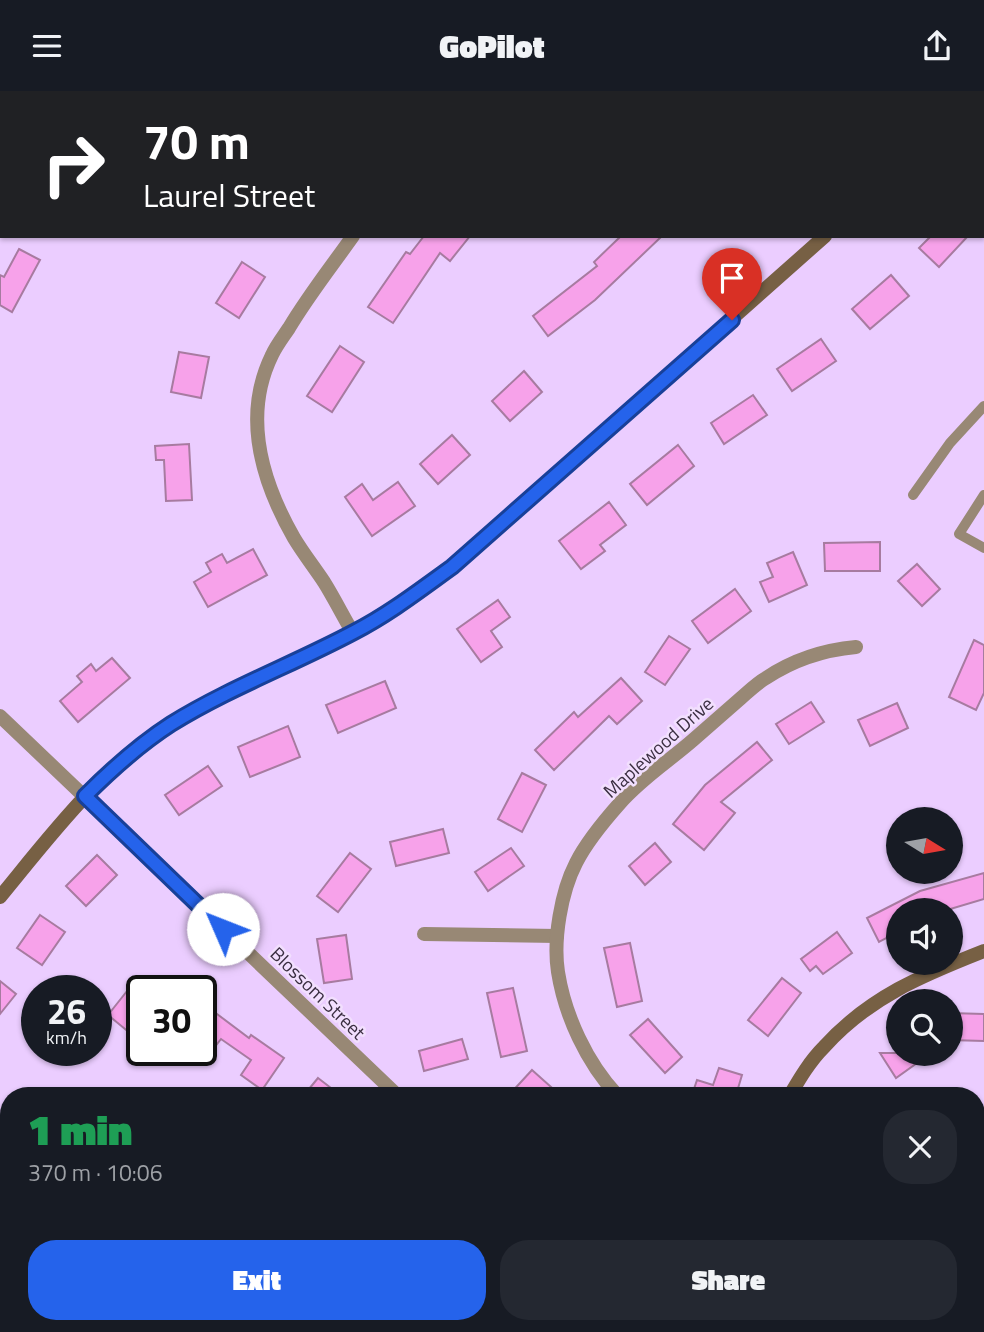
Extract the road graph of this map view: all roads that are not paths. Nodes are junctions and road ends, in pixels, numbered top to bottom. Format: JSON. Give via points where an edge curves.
{"nodes":[{"id":1,"x":352,"y":238,"type":"edge"},
{"id":2,"x":823,"y":238,"type":"edge"},
{"id":3,"x":984,"y":406,"type":"edge"},
{"id":4,"x":913,"y":495,"type":"dead end"},
{"id":5,"x":984,"y":495,"type":"edge"},
{"id":6,"x":984,"y":548,"type":"edge"},
{"id":7,"x":353,"y":633,"type":"junction"},
{"id":8,"x":856,"y":647,"type":"dead end"},
{"id":9,"x":0,"y":716,"type":"edge"},
{"id":10,"x":85,"y":796,"type":"junction"},
{"id":11,"x":0,"y":897,"type":"edge"},
{"id":12,"x":424,"y":934,"type":"dead end"},
{"id":13,"x":558,"y":936,"type":"junction"},
{"id":14,"x":984,"y":951,"type":"edge"},
{"id":15,"x":389,"y":1087,"type":"edge"},
{"id":16,"x":611,"y":1087,"type":"edge"},
{"id":17,"x":795,"y":1087,"type":"edge"}],
"edges":[{"from":1,"to":7,"type":"street","via":[[272,354],[261,381],[256,424],[280,512]]},
{"from":2,"to":7,"type":"street","via":[[452,567]]},
{"from":3,"to":4,"type":"lane","via":[[950,443]]},
{"from":5,"to":6,"type":"lane","via":[[959,534]]},
{"from":7,"to":10,"type":"street","via":[[169,725]]},
{"from":8,"to":13,"type":"street","name":"Maplewood Drive","via":[[813,655],[764,679],[621,802],[576,863]]},
{"from":9,"to":10,"type":"street","name":"Blossom Street"},
{"from":10,"to":11,"type":"street"},
{"from":10,"to":15,"type":"street","name":"Blossom Street"},
{"from":12,"to":13,"type":"street"},
{"from":13,"to":16,"type":"street","name":"Maplewood Drive","via":[[558,972],[565,1003],[589,1057]]},
{"from":14,"to":17,"type":"street","via":[[879,999],[822,1048]]}]}
